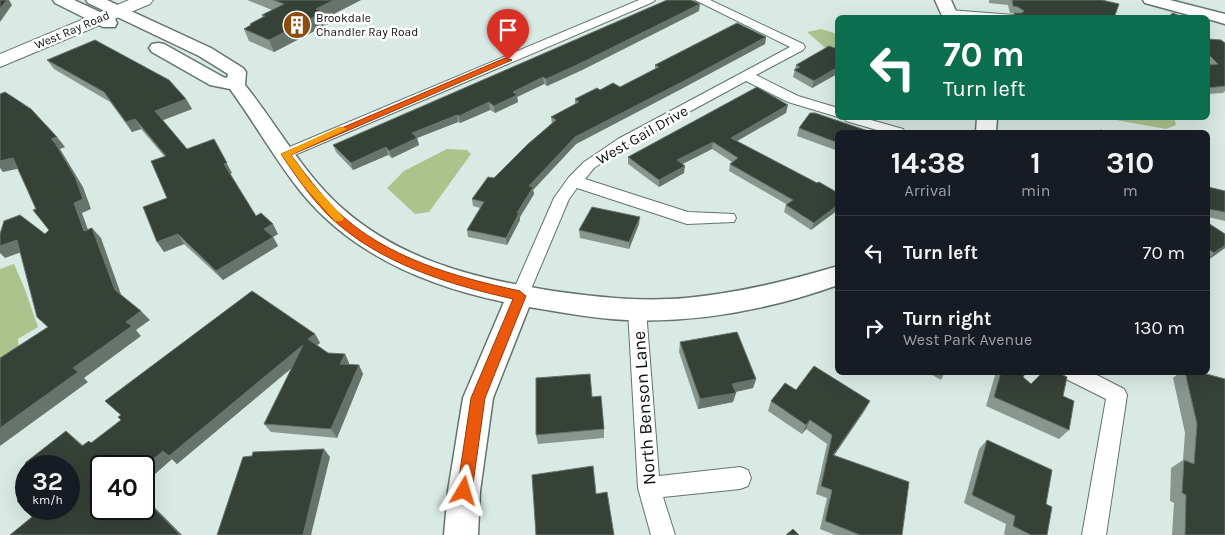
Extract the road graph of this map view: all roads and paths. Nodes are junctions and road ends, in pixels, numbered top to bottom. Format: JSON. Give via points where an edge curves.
{"nodes":[{"id":1,"x":61,"y":0,"type":"edge"},
{"id":2,"x":144,"y":0,"type":"edge"},
{"id":3,"x":649,"y":0,"type":"edge"},
{"id":4,"x":701,"y":0,"type":"edge"},
{"id":5,"x":1151,"y":0,"type":"edge"},
{"id":6,"x":102,"y":7,"type":"edge"},
{"id":7,"x":947,"y":10,"type":"edge"},
{"id":8,"x":989,"y":15,"type":"edge"},
{"id":9,"x":1209,"y":15,"type":"edge"},
{"id":10,"x":1210,"y":15,"type":"edge"},
{"id":11,"x":1225,"y":19,"type":"edge"},
{"id":12,"x":0,"y":46,"type":"edge"},
{"id":13,"x":0,"y":61,"type":"edge"},
{"id":14,"x":747,"y":76,"type":"junction"},
{"id":15,"x":835,"y":112,"type":"edge"},
{"id":16,"x":858,"y":120,"type":"edge"},
{"id":17,"x":891,"y":130,"type":"edge"},
{"id":18,"x":286,"y":154,"type":"junction"},
{"id":19,"x":574,"y":181,"type":"junction"},
{"id":20,"x":728,"y":218,"type":"dead end"},
{"id":21,"x":835,"y":276,"type":"edge"},
{"id":22,"x":520,"y":296,"type":"junction"},
{"id":23,"x":637,"y":310,"type":"junction"},
{"id":24,"x":1077,"y":375,"type":"edge"},
{"id":25,"x":740,"y":478,"type":"dead end"},
{"id":26,"x":649,"y":488,"type":"junction"},
{"id":27,"x":461,"y":535,"type":"edge"},
{"id":28,"x":663,"y":535,"type":"edge"},
{"id":29,"x":1094,"y":535,"type":"edge"}],
"edges":[{"from":1,"to":6,"type":"street"},
{"from":2,"to":6,"type":"main road","name":"West Ray Road"},
{"from":3,"to":18,"type":"street"},
{"from":4,"to":14,"type":"street","name":"West Gail Drive","via":[[799,47]]},
{"from":5,"to":9,"type":"street"},
{"from":6,"to":12,"type":"main road","name":"West Ray Road"},
{"from":6,"to":13,"type":"main road","name":"West Ray Road"},
{"from":6,"to":18,"type":"street","via":[[217,81],[236,85]]},
{"from":7,"to":8,"type":"street"},
{"from":10,"to":11,"type":"street"},
{"from":14,"to":15,"type":"street","via":[[793,99]]},
{"from":14,"to":19,"type":"street","name":"West Gail Drive","via":[[623,142]]},
{"from":16,"to":17,"type":"street"},
{"from":18,"to":22,"type":"street","via":[[334,214],[367,239],[422,268],[468,284]]},
{"from":19,"to":20,"type":"street","via":[[687,218]]},
{"from":19,"to":22,"type":"street","name":"West Gail Drive","via":[[562,198]]},
{"from":21,"to":23,"type":"street","via":[[795,289],[718,304]]},
{"from":22,"to":23,"type":"street"},
{"from":22,"to":27,"type":"street","via":[[478,398]]},
{"from":23,"to":26,"type":"street","name":"North Benson Lane"},
{"from":24,"to":29,"type":"street","via":[[1117,396]]},
{"from":25,"to":26,"type":"street"},
{"from":26,"to":28,"type":"street","name":"North Benson Lane"}]}
